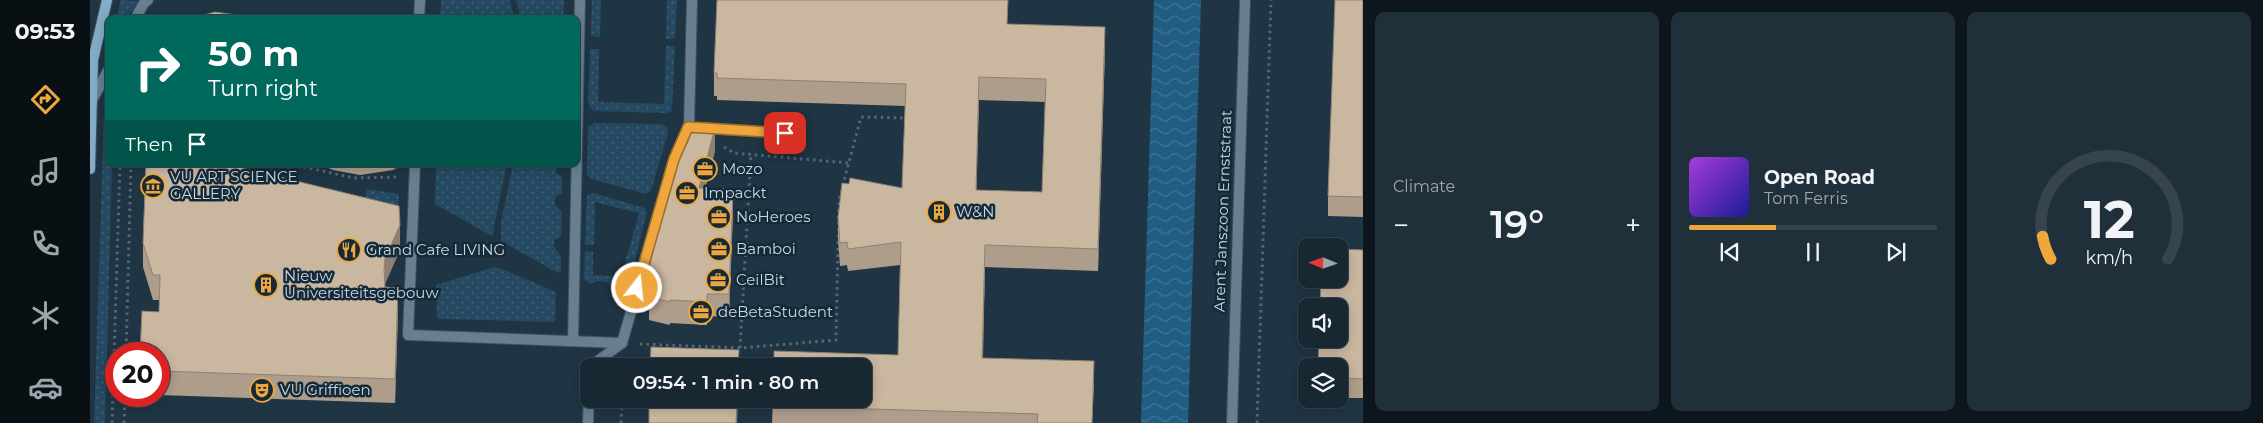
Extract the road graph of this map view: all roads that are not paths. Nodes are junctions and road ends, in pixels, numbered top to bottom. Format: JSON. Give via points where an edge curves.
{"nodes":[{"id":1,"x":107,"y":0,"type":"edge"},
{"id":2,"x":148,"y":0,"type":"edge"},
{"id":3,"x":420,"y":0,"type":"edge"},
{"id":4,"x":580,"y":0,"type":"edge"},
{"id":5,"x":692,"y":0,"type":"edge"},
{"id":6,"x":1245,"y":0,"type":"edge"},
{"id":7,"x":138,"y":15,"type":"edge"},
{"id":8,"x":420,"y":15,"type":"edge"},
{"id":9,"x":580,"y":15,"type":"edge"},
{"id":10,"x":105,"y":76,"type":"edge"},
{"id":11,"x":92,"y":100,"type":"junction"},
{"id":12,"x":688,"y":127,"type":"junction"},
{"id":13,"x":785,"y":133,"type":"dead end"},
{"id":14,"x":415,"y":167,"type":"edge"},
{"id":15,"x":577,"y":167,"type":"edge"},
{"id":16,"x":90,"y":169,"type":"edge"},
{"id":17,"x":573,"y":341,"type":"junction"},
{"id":18,"x":622,"y":343,"type":"junction"},
{"id":19,"x":602,"y":358,"type":"edge"},
{"id":20,"x":589,"y":408,"type":"edge"},
{"id":21,"x":588,"y":423,"type":"edge"},
{"id":22,"x":1232,"y":423,"type":"edge"}],
"edges":[{"from":1,"to":11,"type":"main road","via":[[94,53]]},
{"from":2,"to":7,"type":"street"},
{"from":3,"to":8,"type":"street"},
{"from":4,"to":9,"type":"street"},
{"from":5,"to":12,"type":"street"},
{"from":6,"to":22,"type":"street","name":"Arent Janszoon Ernststraat"},
{"from":10,"to":11,"type":"street"},
{"from":11,"to":16,"type":"main road"},
{"from":12,"to":13,"type":"street"},
{"from":12,"to":18,"type":"street","via":[[674,159]]},
{"from":14,"to":17,"type":"street","via":[[408,336]]},
{"from":15,"to":17,"type":"street"},
{"from":17,"to":18,"type":"street"},
{"from":18,"to":19,"type":"street"},
{"from":20,"to":21,"type":"street"}]}
